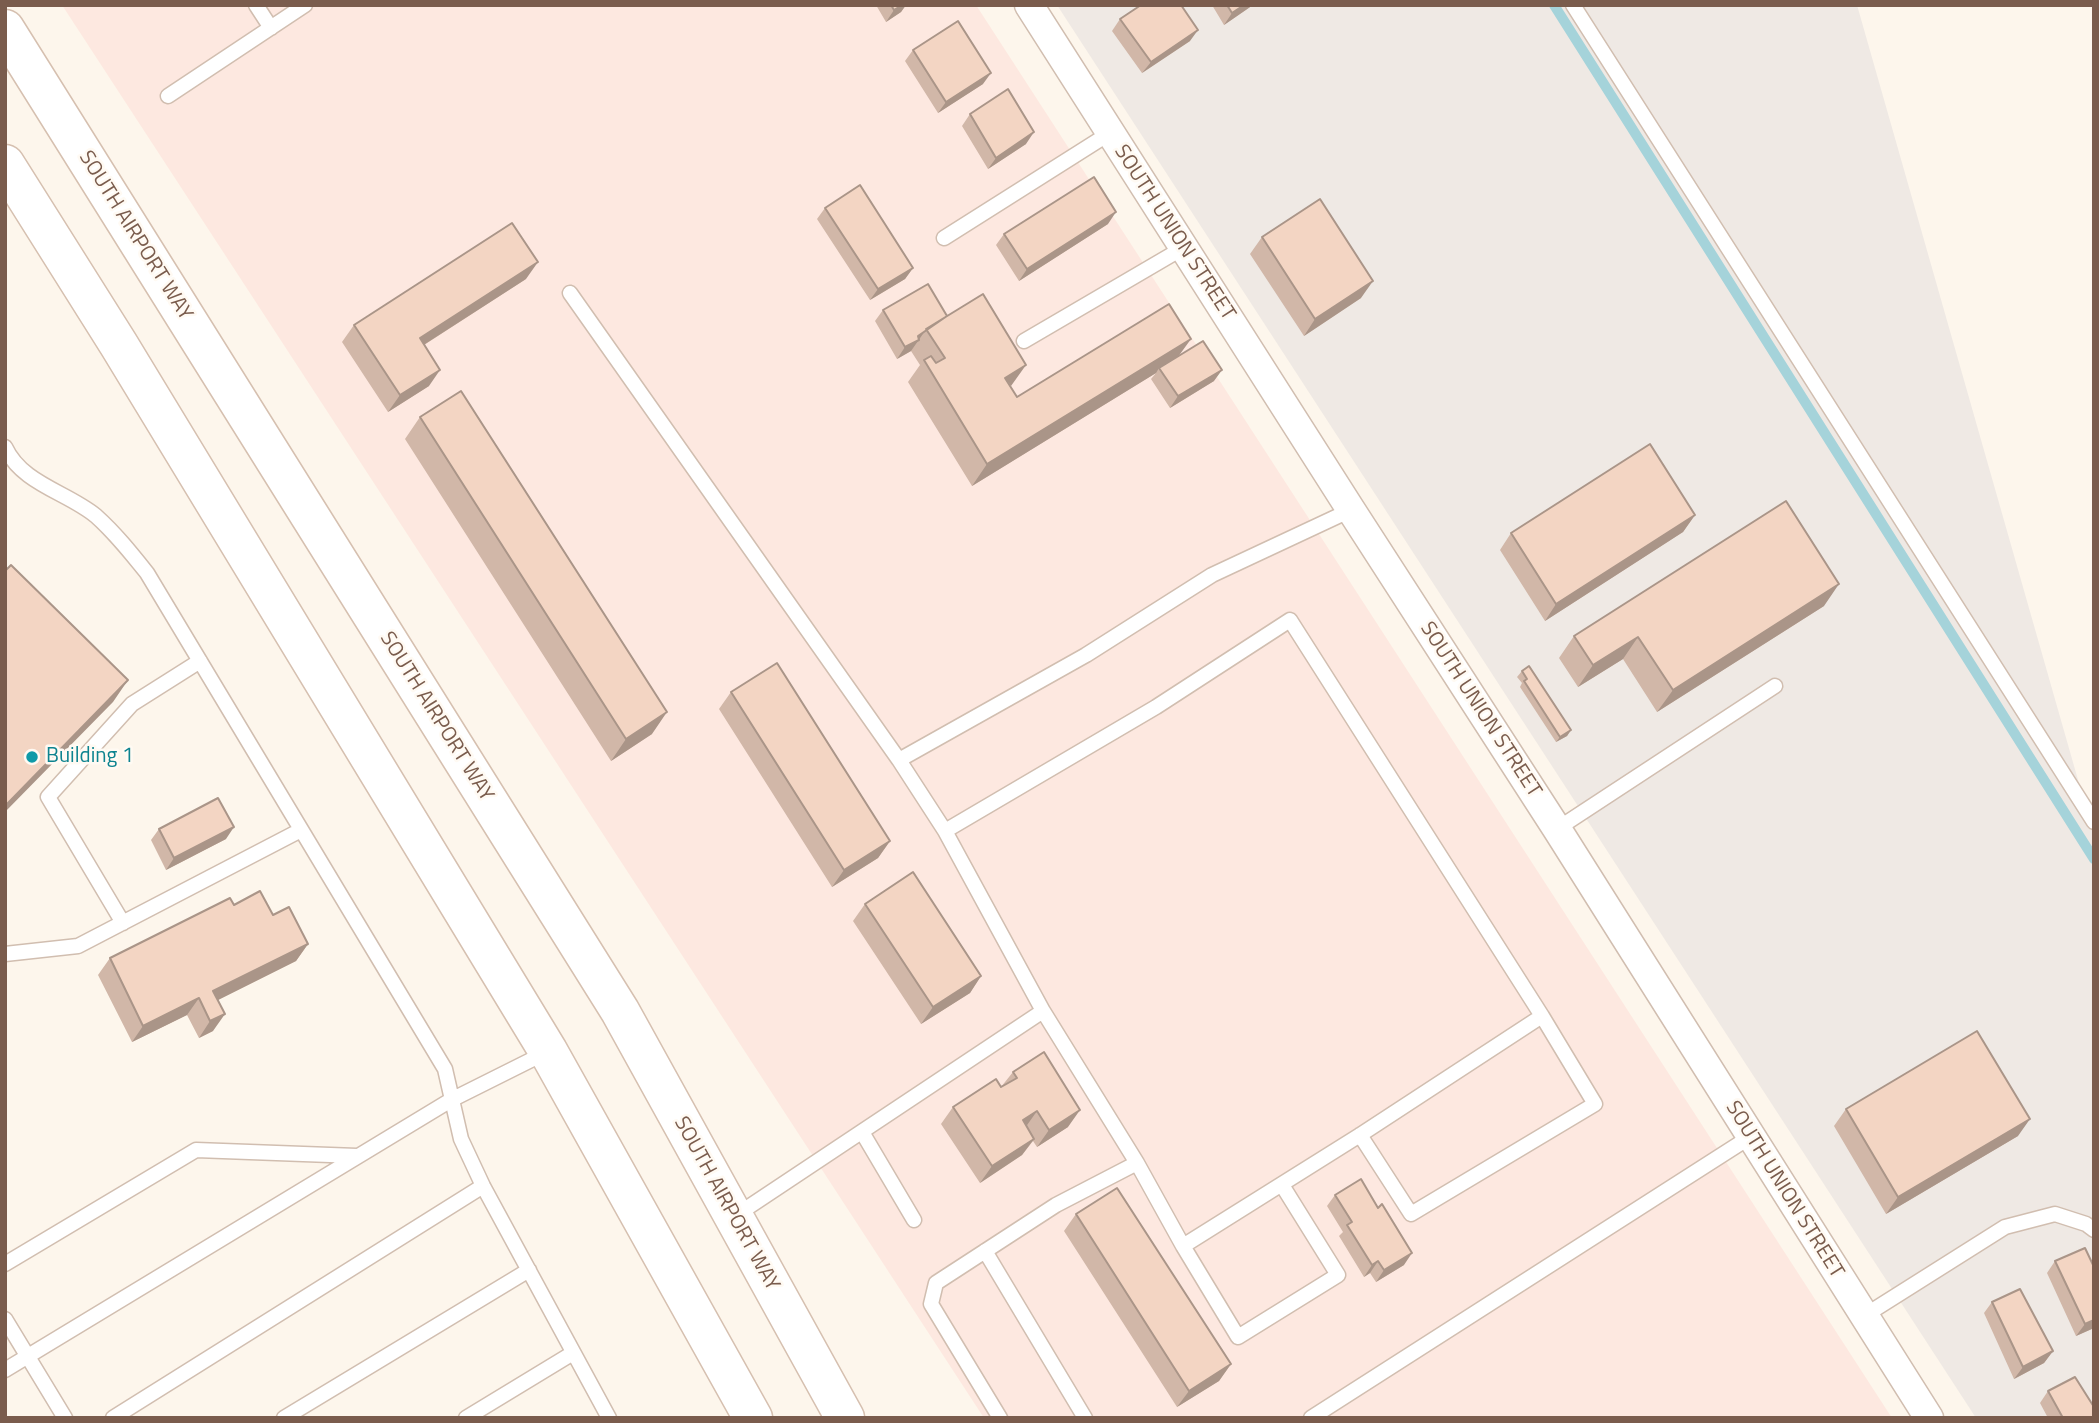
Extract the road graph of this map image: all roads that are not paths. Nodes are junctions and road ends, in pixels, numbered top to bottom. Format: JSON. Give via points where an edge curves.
{"nodes":[{"id":1,"x":256,"y":5,"type":"edge"},
{"id":2,"x":305,"y":5,"type":"edge"},
{"id":3,"x":1029,"y":5,"type":"edge"},
{"id":4,"x":1573,"y":5,"type":"edge"},
{"id":5,"x":271,"y":28,"type":"junction"},
{"id":6,"x":5,"y":29,"type":"edge"},
{"id":7,"x":168,"y":96,"type":"dead end"},
{"id":8,"x":1110,"y":133,"type":"junction"},
{"id":9,"x":5,"y":164,"type":"edge"},
{"id":10,"x":944,"y":238,"type":"dead end"},
{"id":11,"x":1183,"y":248,"type":"junction"},
{"id":12,"x":570,"y":293,"type":"dead end"},
{"id":13,"x":1024,"y":341,"type":"dead end"},
{"id":14,"x":5,"y":447,"type":"edge"},
{"id":15,"x":1351,"y":510,"type":"junction"},
{"id":16,"x":200,"y":661,"type":"junction"},
{"id":17,"x":1775,"y":686,"type":"dead end"},
{"id":18,"x":899,"y":760,"type":"junction"},
{"id":19,"x":2094,"y":822,"type":"edge"},
{"id":20,"x":1557,"y":829,"type":"junction"},
{"id":21,"x":301,"y":830,"type":"junction"},
{"id":22,"x":945,"y":831,"type":"junction"},
{"id":23,"x":123,"y":923,"type":"junction"},
{"id":24,"x":5,"y":954,"type":"edge"},
{"id":25,"x":1043,"y":1011,"type":"junction"},
{"id":26,"x":1542,"y":1016,"type":"junction"},
{"id":27,"x":548,"y":1051,"type":"junction"},
{"id":28,"x":452,"y":1100,"type":"junction"},
{"id":29,"x":862,"y":1132,"type":"junction"},
{"id":30,"x":1360,"y":1135,"type":"junction"},
{"id":31,"x":1750,"y":1137,"type":"junction"},
{"id":32,"x":359,"y":1156,"type":"junction"},
{"id":33,"x":1137,"y":1163,"type":"junction"},
{"id":34,"x":1282,"y":1185,"type":"junction"},
{"id":35,"x":483,"y":1186,"type":"junction"},
{"id":36,"x":733,"y":1217,"type":"junction"},
{"id":37,"x":914,"y":1220,"type":"dead end"},
{"id":38,"x":2094,"y":1230,"type":"edge"},
{"id":39,"x":1183,"y":1246,"type":"junction"},
{"id":40,"x":985,"y":1251,"type":"junction"},
{"id":41,"x":5,"y":1264,"type":"edge"},
{"id":42,"x":529,"y":1270,"type":"junction"},
{"id":43,"x":1864,"y":1316,"type":"junction"},
{"id":44,"x":5,"y":1319,"type":"edge"},
{"id":45,"x":573,"y":1353,"type":"junction"},
{"id":46,"x":28,"y":1356,"type":"junction"},
{"id":47,"x":5,"y":1370,"type":"edge"},
{"id":48,"x":65,"y":1418,"type":"edge"},
{"id":49,"x":113,"y":1418,"type":"edge"},
{"id":50,"x":284,"y":1418,"type":"edge"},
{"id":51,"x":466,"y":1418,"type":"edge"},
{"id":52,"x":609,"y":1418,"type":"edge"},
{"id":53,"x":753,"y":1418,"type":"edge"},
{"id":54,"x":845,"y":1418,"type":"edge"},
{"id":55,"x":1000,"y":1418,"type":"edge"},
{"id":56,"x":1086,"y":1418,"type":"edge"},
{"id":57,"x":1311,"y":1418,"type":"edge"},
{"id":58,"x":1929,"y":1418,"type":"edge"}],
"edges":[{"from":1,"to":5,"type":"lane"},
{"from":2,"to":5,"type":"lane"},
{"from":3,"to":8,"type":"street","name":"SOUTH UNION STREET"},
{"from":4,"to":19,"type":"lane"},
{"from":5,"to":7,"type":"lane"},
{"from":6,"to":36,"type":"main road","name":"SOUTH AIRPORT WAY","via":[[620,1011]]},
{"from":8,"to":10,"type":"lane"},
{"from":8,"to":11,"type":"street","name":"SOUTH UNION STREET"},
{"from":9,"to":27,"type":"main road"},
{"from":11,"to":13,"type":"lane"},
{"from":11,"to":15,"type":"street","name":"SOUTH UNION STREET"},
{"from":12,"to":18,"type":"lane"},
{"from":14,"to":16,"type":"lane","via":[[38,482],[94,514],[125,545]]},
{"from":15,"to":18,"type":"lane","via":[[1212,575],[1086,655]]},
{"from":15,"to":20,"type":"street","name":"SOUTH UNION STREET"},
{"from":16,"to":21,"type":"lane"},
{"from":16,"to":23,"type":"lane","via":[[132,704],[48,797]]},
{"from":17,"to":20,"type":"lane"},
{"from":18,"to":22,"type":"lane"},
{"from":20,"to":31,"type":"street","name":"SOUTH UNION STREET"},
{"from":21,"to":23,"type":"lane"},
{"from":21,"to":28,"type":"lane","via":[[445,1069]]},
{"from":22,"to":25,"type":"lane"},
{"from":22,"to":26,"type":"lane","via":[[1156,707],[1290,620]]},
{"from":23,"to":24,"type":"lane","via":[[78,946]]},
{"from":25,"to":29,"type":"lane"},
{"from":25,"to":33,"type":"lane"},
{"from":26,"to":30,"type":"lane"},
{"from":26,"to":30,"type":"lane","via":[[1595,1104],[1411,1214]]},
{"from":27,"to":28,"type":"lane"},
{"from":27,"to":53,"type":"main road"},
{"from":28,"to":32,"type":"lane"},
{"from":28,"to":35,"type":"lane","via":[[461,1139]]},
{"from":29,"to":36,"type":"lane"},
{"from":29,"to":37,"type":"lane"},
{"from":30,"to":34,"type":"lane"},
{"from":31,"to":43,"type":"street","name":"SOUTH UNION STREET"},
{"from":31,"to":57,"type":"lane"},
{"from":32,"to":41,"type":"lane","via":[[196,1150]]},
{"from":32,"to":46,"type":"lane"},
{"from":33,"to":39,"type":"lane"},
{"from":33,"to":40,"type":"lane","via":[[1056,1205]]},
{"from":34,"to":39,"type":"lane"},
{"from":34,"to":39,"type":"lane","via":[[1338,1275],[1238,1337]]},
{"from":35,"to":42,"type":"lane"},
{"from":35,"to":49,"type":"lane"},
{"from":36,"to":54,"type":"main road","name":"SOUTH AIRPORT WAY"},
{"from":38,"to":43,"type":"lane","via":[[2055,1214],[2005,1227]]},
{"from":40,"to":55,"type":"lane","via":[[936,1283],[931,1304]]},
{"from":40,"to":56,"type":"lane"},
{"from":42,"to":45,"type":"lane"},
{"from":42,"to":50,"type":"lane"},
{"from":43,"to":58,"type":"street","name":"SOUTH UNION STREET"},
{"from":44,"to":46,"type":"lane"},
{"from":45,"to":51,"type":"lane"},
{"from":45,"to":52,"type":"lane"},
{"from":46,"to":47,"type":"lane"},
{"from":46,"to":48,"type":"lane"}]}
